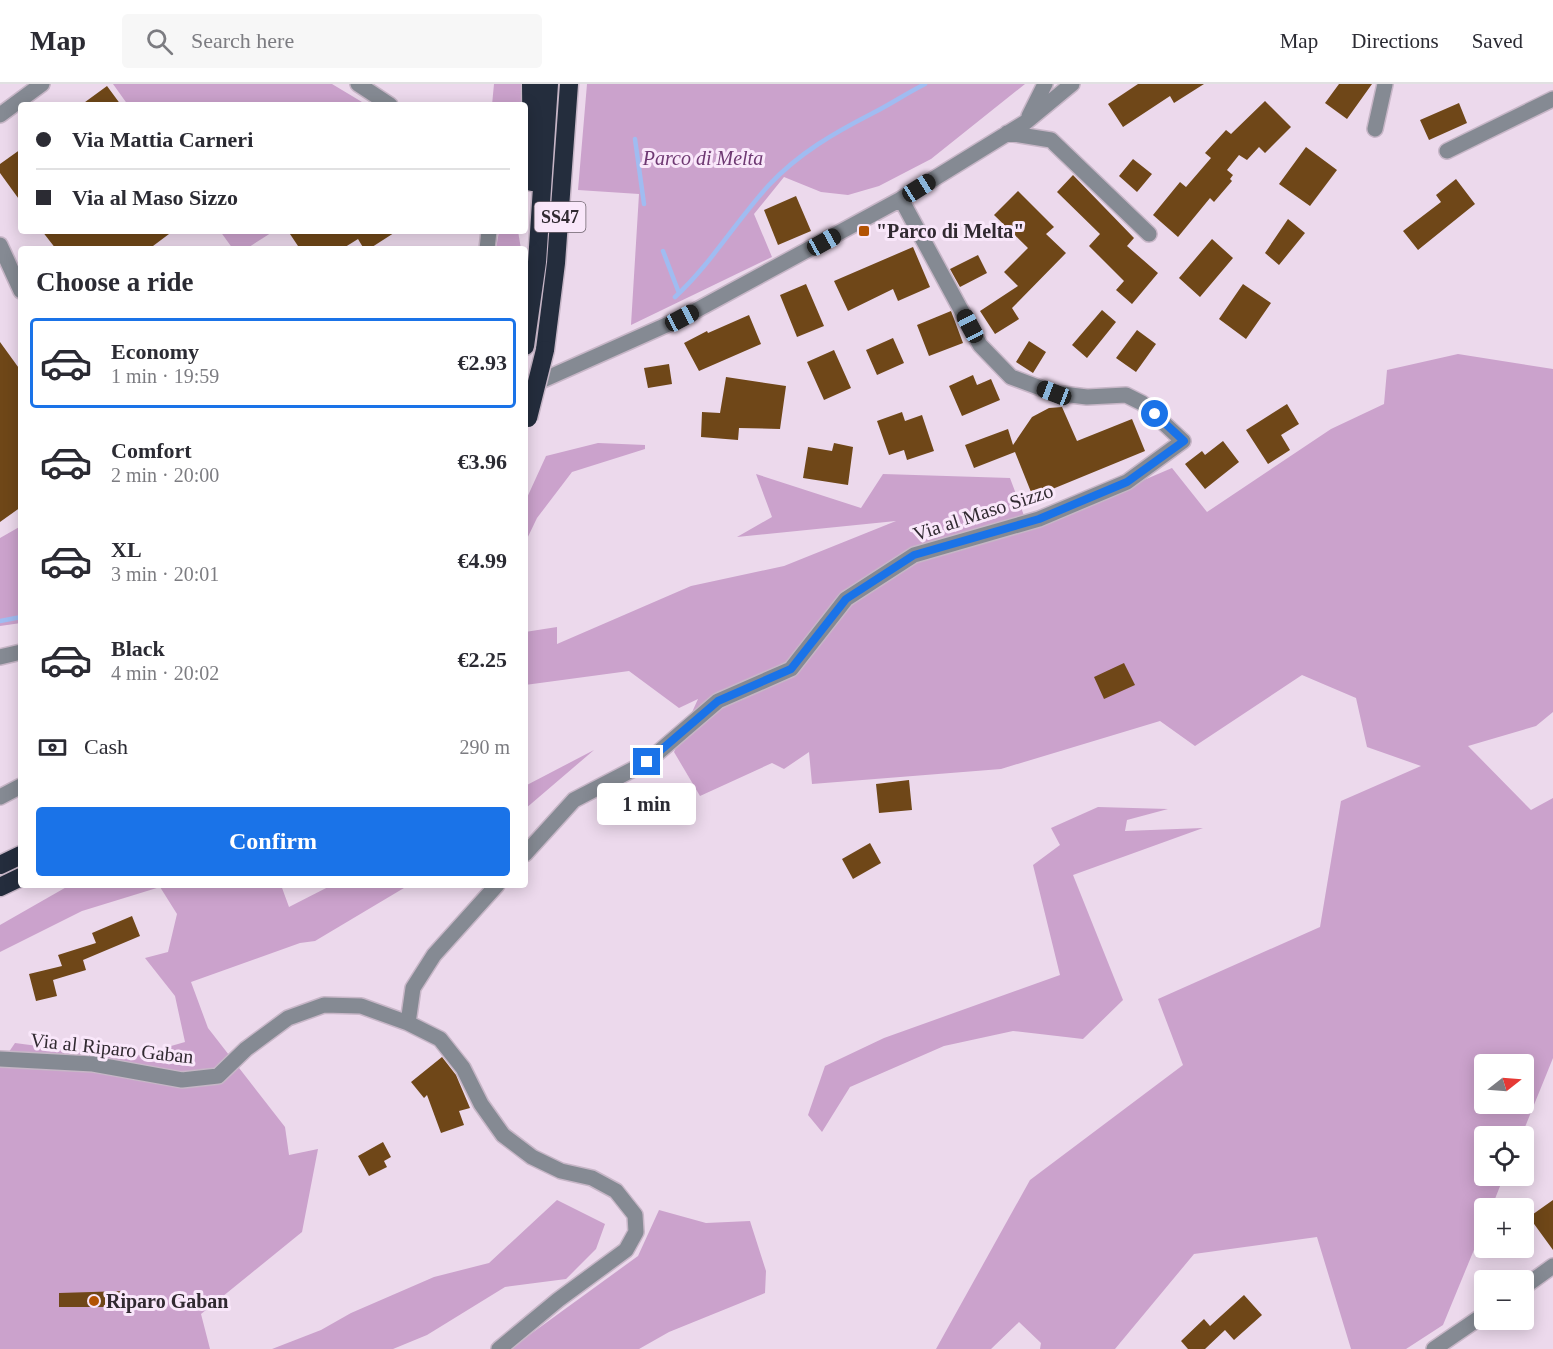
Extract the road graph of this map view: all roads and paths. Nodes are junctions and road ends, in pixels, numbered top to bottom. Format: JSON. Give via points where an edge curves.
{"nodes":[{"id":1,"x":42,"y":84,"type":"edge"},
{"id":2,"x":358,"y":84,"type":"edge"},
{"id":3,"x":531,"y":84,"type":"edge"},
{"id":4,"x":549,"y":84,"type":"edge"},
{"id":5,"x":569,"y":84,"type":"edge"},
{"id":6,"x":1045,"y":84,"type":"edge"},
{"id":7,"x":1072,"y":84,"type":"edge"},
{"id":8,"x":1385,"y":84,"type":"edge"},
{"id":9,"x":1553,"y":99,"type":"edge"},
{"id":10,"x":385,"y":102,"type":"edge"},
{"id":11,"x":0,"y":115,"type":"edge"},
{"id":12,"x":1026,"y":122,"type":"junction"},
{"id":13,"x":1375,"y":129,"type":"dead end"},
{"id":14,"x":1007,"y":133,"type":"junction"},
{"id":15,"x":1447,"y":151,"type":"dead end"},
{"id":16,"x":901,"y":199,"type":"junction"},
{"id":17,"x":1149,"y":234,"type":"dead end"},
{"id":18,"x":0,"y":245,"type":"edge"},
{"id":19,"x":537,"y":262,"type":"junction"},
{"id":20,"x":18,"y":284,"type":"edge"},
{"id":21,"x":528,"y":325,"type":"edge"},
{"id":22,"x":528,"y":387,"type":"edge"},
{"id":23,"x":528,"y":414,"type":"edge"},
{"id":24,"x":18,"y":653,"type":"edge"},
{"id":25,"x":0,"y":657,"type":"edge"},
{"id":26,"x":18,"y":788,"type":"edge"},
{"id":27,"x":0,"y":797,"type":"edge"},
{"id":28,"x":528,"y":851,"type":"edge"},
{"id":29,"x":18,"y":856,"type":"edge"},
{"id":30,"x":0,"y":865,"type":"edge"},
{"id":31,"x":18,"y":878,"type":"edge"},
{"id":32,"x":0,"y":886,"type":"edge"},
{"id":33,"x":494,"y":888,"type":"edge"},
{"id":34,"x":408,"y":1023,"type":"junction"},
{"id":35,"x":0,"y":1059,"type":"edge"},
{"id":36,"x":1553,"y":1266,"type":"edge"},
{"id":37,"x":1534,"y":1280,"type":"edge"},
{"id":38,"x":1474,"y":1322,"type":"edge"},
{"id":39,"x":500,"y":1349,"type":"edge"},
{"id":40,"x":1434,"y":1349,"type":"edge"}],
"edges":[{"from":1,"to":11,"type":"street"},
{"from":2,"to":10,"type":"street"},
{"from":3,"to":19,"type":"highway"},
{"from":4,"to":19,"type":"highway","number":"SS47"},
{"from":5,"to":23,"type":"highway","number":"SS47","bridge":true,"via":[[556,263],[545,350]]},
{"from":6,"to":12,"type":"street"},
{"from":7,"to":12,"type":"street"},
{"from":8,"to":13,"type":"street"},
{"from":9,"to":15,"type":"street"},
{"from":12,"to":14,"type":"street"},
{"from":14,"to":16,"type":"street"},
{"from":14,"to":17,"type":"street","via":[[1051,140]]},
{"from":16,"to":22,"type":"street","via":[[682,318]]},
{"from":16,"to":28,"type":"street","name":"Via al Maso Sizzo","via":[[980,345],[1011,377],[1054,393],[1087,397],[1125,395],[1142,403],[1184,441],[1116,487],[1039,519],[914,555],[846,599],[791,669],[718,701],[647,762],[573,800]]},
{"from":18,"to":20,"type":"street"},
{"from":19,"to":21,"type":"highway","number":"SS47"},
{"from":24,"to":25,"type":"street"},
{"from":26,"to":27,"type":"street"},
{"from":29,"to":30,"type":"highway"},
{"from":31,"to":32,"type":"highway"},
{"from":33,"to":34,"type":"street","via":[[434,955],[413,988]]},
{"from":34,"to":35,"type":"street","name":"Via al Riparo Gaban","via":[[361,1006],[324,1005],[288,1017],[218,1076],[182,1080],[93,1064]]},
{"from":34,"to":39,"type":"street","name":"Via al Riparo Gaban","via":[[440,1040],[463,1068],[503,1135],[532,1157],[616,1191],[635,1215],[636,1232],[626,1250]]},
{"from":36,"to":37,"type":"street"},
{"from":38,"to":40,"type":"street"}]}
